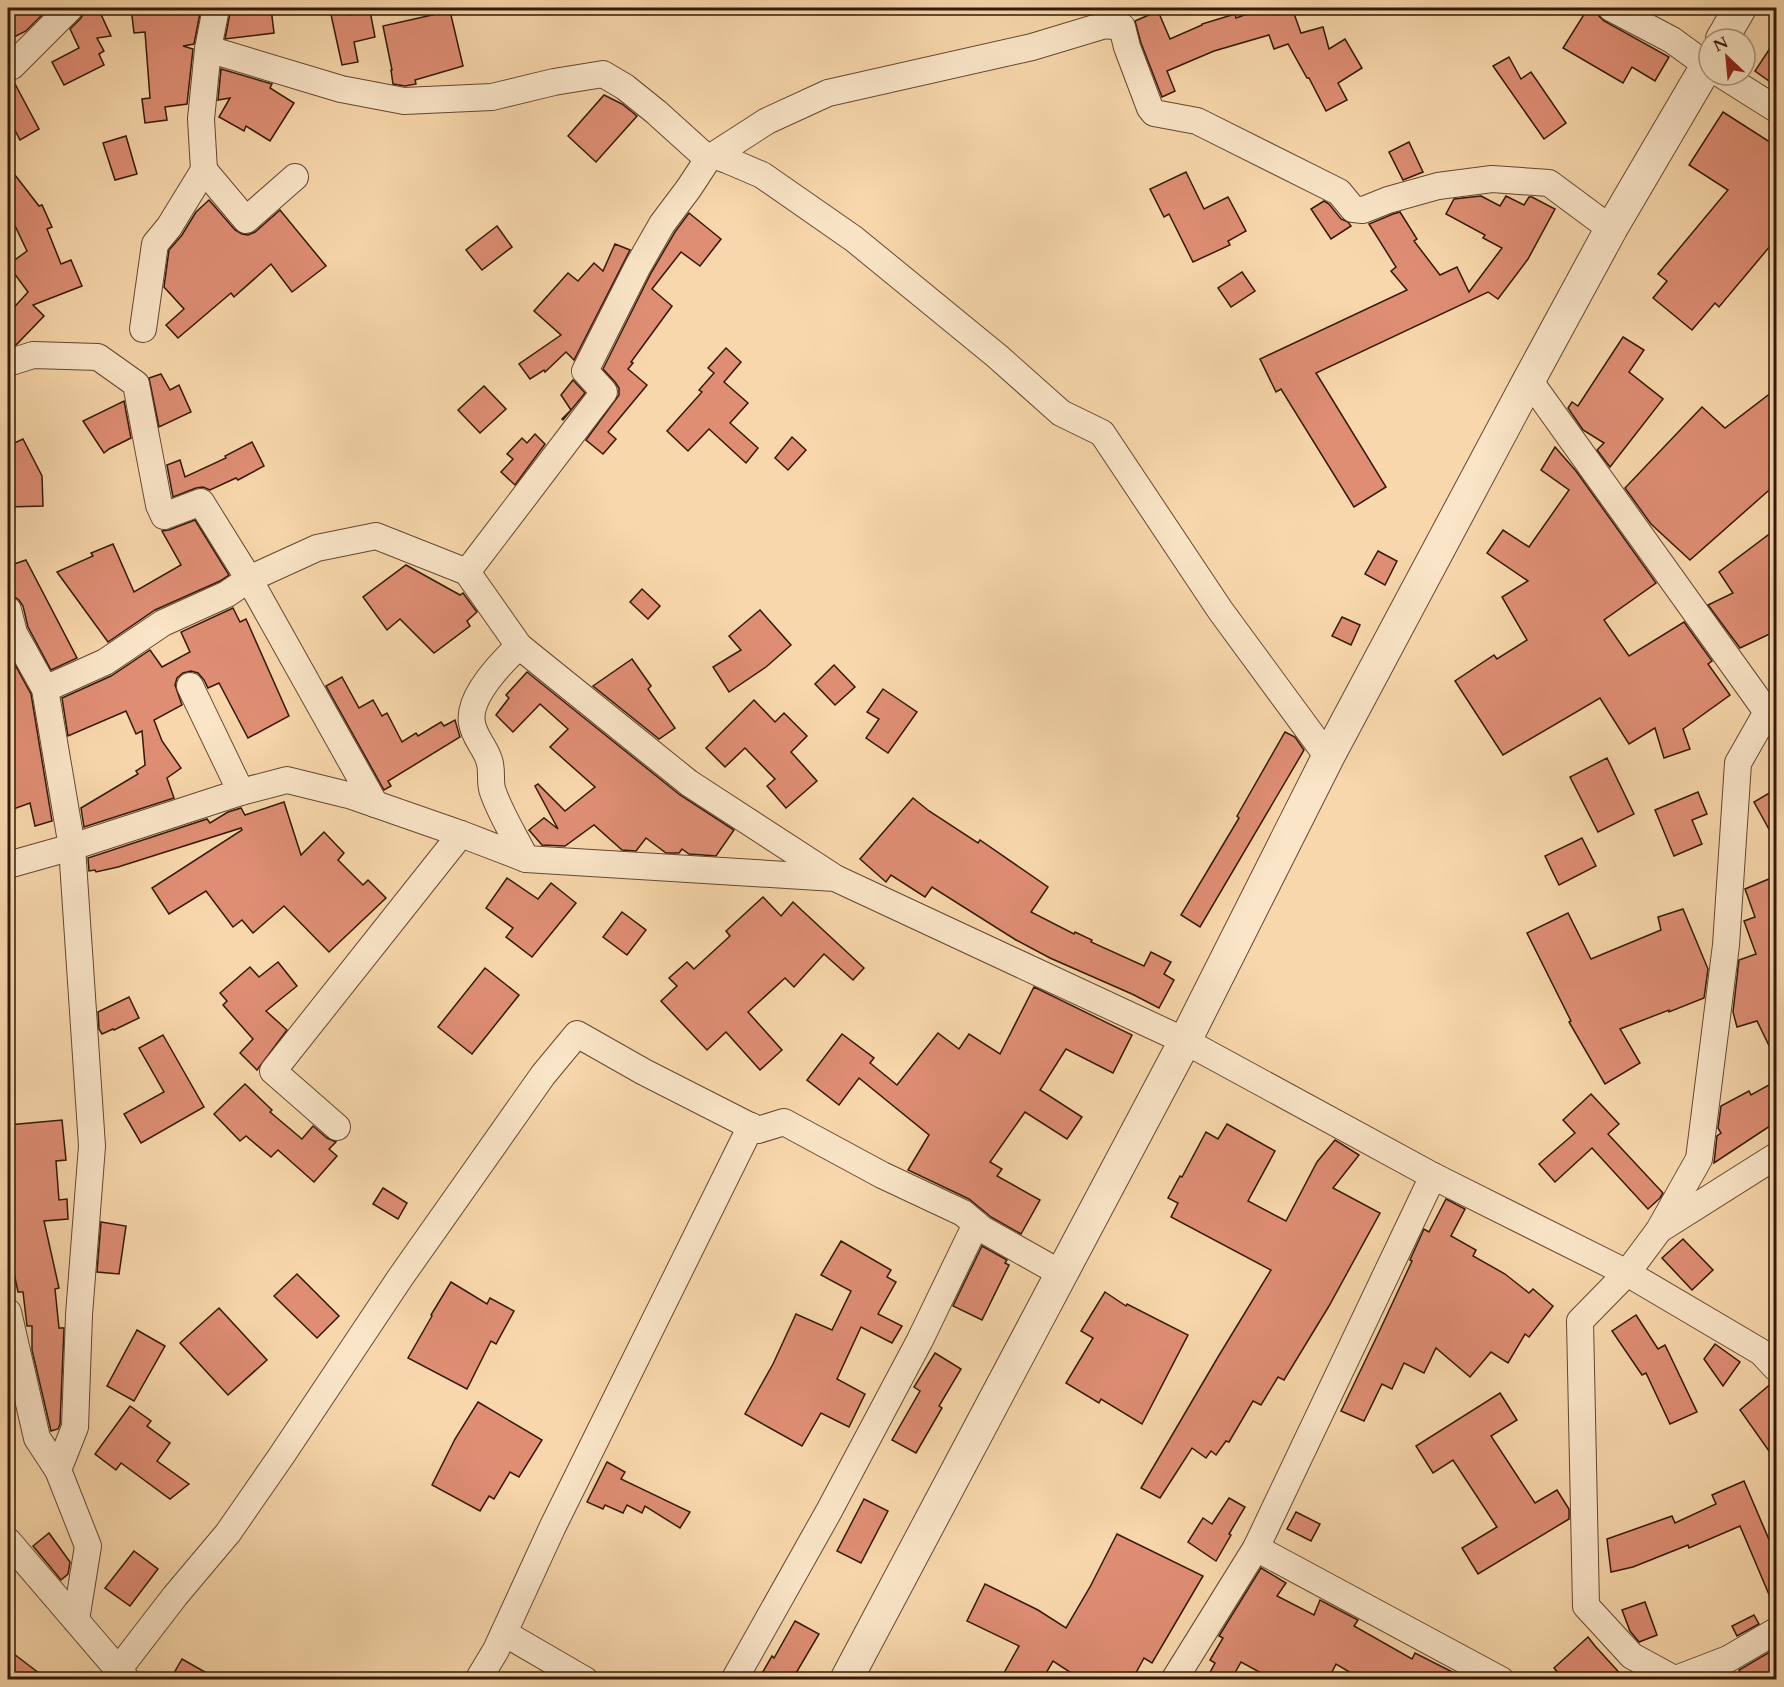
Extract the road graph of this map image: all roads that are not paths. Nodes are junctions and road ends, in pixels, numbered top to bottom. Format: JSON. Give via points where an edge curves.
{"nodes":[{"id":1,"x":70,"y":8,"type":"edge"},
{"id":2,"x":216,"y":8,"type":"edge"},
{"id":3,"x":1611,"y":8,"type":"edge"},
{"id":4,"x":1740,"y":8,"type":"edge"},
{"id":5,"x":1729,"y":27,"type":"edge"},
{"id":6,"x":208,"y":49,"type":"junction"},
{"id":7,"x":1697,"y":58,"type":"edge"},
{"id":8,"x":8,"y":68,"type":"edge"},
{"id":9,"x":1700,"y":87,"type":"edge"},
{"id":10,"x":1742,"y":87,"type":"edge"},
{"id":11,"x":1776,"y":109,"type":"edge"},
{"id":12,"x":710,"y":158,"type":"junction"},
{"id":13,"x":204,"y":170,"type":"junction"},
{"id":14,"x":295,"y":177,"type":"dead end"},
{"id":15,"x":1611,"y":229,"type":"junction"},
{"id":16,"x":143,"y":329,"type":"dead end"},
{"id":17,"x":8,"y":363,"type":"edge"},
{"id":18,"x":1529,"y":380,"type":"junction"},
{"id":19,"x":467,"y":572,"type":"junction"},
{"id":20,"x":249,"y":579,"type":"junction"},
{"id":21,"x":8,"y":610,"type":"edge"},
{"id":22,"x":519,"y":646,"type":"junction"},
{"id":23,"x":190,"y":686,"type":"dead end"},
{"id":24,"x":45,"y":689,"type":"junction"},
{"id":25,"x":1772,"y":710,"type":"edge"},
{"id":26,"x":1328,"y":757,"type":"junction"},
{"id":27,"x":241,"y":792,"type":"junction"},
{"id":28,"x":375,"y":804,"type":"junction"},
{"id":29,"x":461,"y":834,"type":"junction"},
{"id":30,"x":72,"y":847,"type":"junction"},
{"id":31,"x":526,"y":859,"type":"junction"},
{"id":32,"x":8,"y":865,"type":"edge"},
{"id":33,"x":835,"y":878,"type":"junction"},
{"id":34,"x":1185,"y":1041,"type":"junction"},
{"id":35,"x":751,"y":1126,"type":"junction"},
{"id":36,"x":337,"y":1127,"type":"dead end"},
{"id":37,"x":1776,"y":1156,"type":"edge"},
{"id":38,"x":1433,"y":1176,"type":"junction"},
{"id":39,"x":976,"y":1224,"type":"junction"},
{"id":40,"x":1659,"y":1230,"type":"junction"},
{"id":41,"x":1627,"y":1273,"type":"junction"},
{"id":42,"x":1062,"y":1274,"type":"junction"},
{"id":43,"x":8,"y":1312,"type":"edge"},
{"id":44,"x":1776,"y":1368,"type":"edge"},
{"id":45,"x":58,"y":1470,"type":"junction"},
{"id":46,"x":8,"y":1541,"type":"edge"},
{"id":47,"x":1256,"y":1548,"type":"junction"},
{"id":48,"x":76,"y":1620,"type":"junction"},
{"id":49,"x":1776,"y":1631,"type":"edge"},
{"id":50,"x":504,"y":1633,"type":"junction"},
{"id":51,"x":122,"y":1675,"type":"edge"},
{"id":52,"x":1676,"y":1679,"type":"edge"},
{"id":53,"x":478,"y":1680,"type":"edge"},
{"id":54,"x":585,"y":1680,"type":"edge"},
{"id":55,"x":734,"y":1680,"type":"edge"},
{"id":56,"x":846,"y":1680,"type":"edge"},
{"id":57,"x":1174,"y":1680,"type":"edge"},
{"id":58,"x":1501,"y":1680,"type":"edge"}],
"edges":[{"from":1,"to":8,"type":"street"},
{"from":2,"to":6,"type":"street"},
{"from":3,"to":7,"type":"street"},
{"from":4,"to":5,"type":"street"},
{"from":6,"to":12,"type":"street","via":[[341,90],[404,101],[492,97],[603,74],[625,87]]},
{"from":6,"to":13,"type":"street","via":[[201,119]]},
{"from":9,"to":15,"type":"street"},
{"from":10,"to":11,"type":"street"},
{"from":12,"to":15,"type":"street","via":[[767,121],[828,93],[1032,47],[1105,25],[1122,27],[1154,113],[1197,121],[1339,192],[1353,209],[1363,210],[1438,186],[1492,179],[1549,183]]},
{"from":12,"to":19,"type":"street","via":[[662,224],[585,371],[604,392]]},
{"from":12,"to":26,"type":"street","via":[[716,156],[762,175],[854,239],[1060,413],[1102,433],[1220,610]]},
{"from":13,"to":14,"type":"street","via":[[246,220]]},
{"from":13,"to":16,"type":"street","via":[[155,244]]},
{"from":15,"to":18,"type":"street"},
{"from":17,"to":20,"type":"street","via":[[33,355],[98,357],[136,384],[164,516],[201,502]]},
{"from":18,"to":25,"type":"street"},
{"from":18,"to":26,"type":"street"},
{"from":19,"to":20,"type":"street","via":[[376,536],[318,548]]},
{"from":19,"to":22,"type":"street"},
{"from":20,"to":24,"type":"street","via":[[227,594],[163,623],[105,662]]},
{"from":20,"to":28,"type":"street"},
{"from":21,"to":24,"type":"street","via":[[15,633]]},
{"from":22,"to":31,"type":"street","via":[[483,688],[471,721],[489,759],[493,792]]},
{"from":22,"to":33,"type":"street","via":[[689,783]]},
{"from":23,"to":27,"type":"street"},
{"from":24,"to":30,"type":"street"},
{"from":25,"to":40,"type":"street","via":[[1738,763],[1726,945],[1699,1159]]},
{"from":26,"to":34,"type":"street"},
{"from":27,"to":28,"type":"street","via":[[287,780]]},
{"from":27,"to":30,"type":"street"},
{"from":28,"to":29,"type":"street"},
{"from":29,"to":31,"type":"street"},
{"from":29,"to":36,"type":"street","via":[[273,1071]]},
{"from":30,"to":32,"type":"street"},
{"from":30,"to":45,"type":"street","via":[[92,1146],[75,1427]]},
{"from":31,"to":33,"type":"street"},
{"from":33,"to":34,"type":"street"},
{"from":34,"to":38,"type":"street"},
{"from":34,"to":42,"type":"street"},
{"from":35,"to":39,"type":"street","via":[[758,1130],[784,1122],[963,1213]]},
{"from":35,"to":50,"type":"street"},
{"from":35,"to":51,"type":"street","via":[[577,1034],[400,1278],[228,1533],[175,1596]]},
{"from":37,"to":40,"type":"street"},
{"from":38,"to":41,"type":"street"},
{"from":38,"to":47,"type":"street"},
{"from":39,"to":42,"type":"street"},
{"from":39,"to":55,"type":"street","via":[[835,1501]]},
{"from":40,"to":41,"type":"street"},
{"from":41,"to":44,"type":"street","via":[[1761,1352]]},
{"from":41,"to":52,"type":"street","via":[[1580,1321],[1586,1606],[1632,1656]]},
{"from":42,"to":56,"type":"street"},
{"from":43,"to":45,"type":"street","via":[[37,1438]]},
{"from":45,"to":48,"type":"street","via":[[88,1546]]},
{"from":46,"to":48,"type":"street"},
{"from":47,"to":57,"type":"street"},
{"from":47,"to":58,"type":"street"},
{"from":48,"to":51,"type":"street"},
{"from":49,"to":52,"type":"street","via":[[1728,1659]]},
{"from":50,"to":53,"type":"street"},
{"from":50,"to":54,"type":"street"}]}
